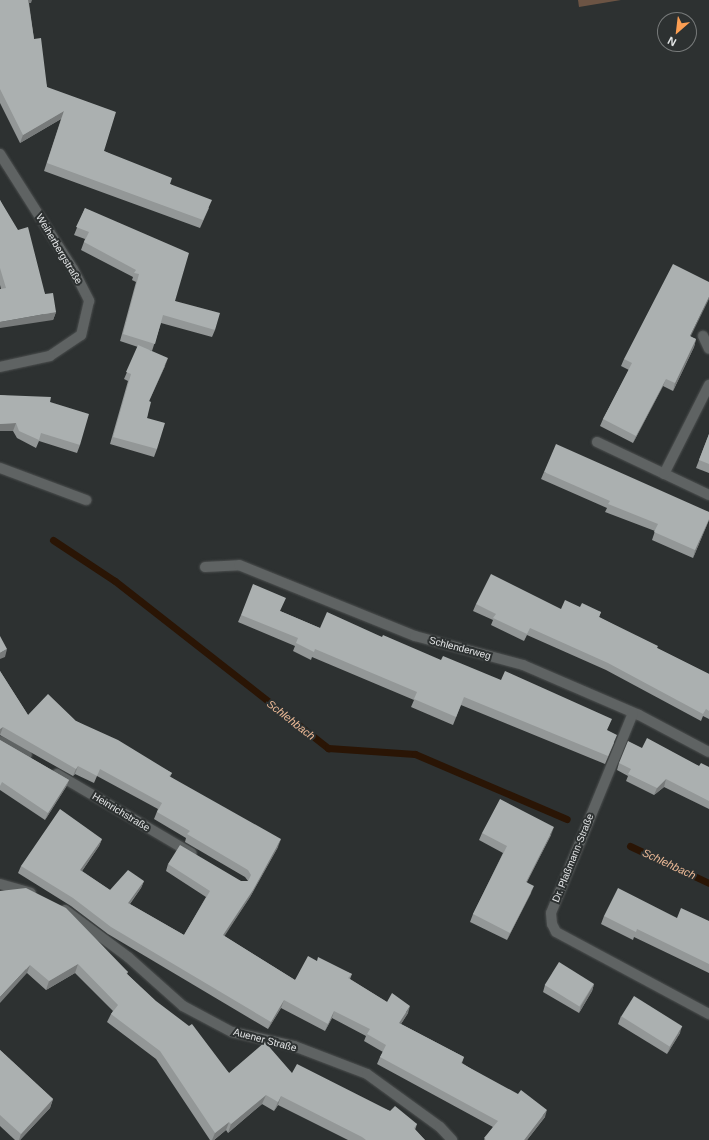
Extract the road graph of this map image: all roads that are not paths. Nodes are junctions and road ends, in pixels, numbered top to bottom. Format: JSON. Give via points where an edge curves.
{"nodes":[{"id":1,"x":0,"y":154,"type":"edge"},
{"id":2,"x":703,"y":336,"type":"dead end"},
{"id":3,"x":709,"y":349,"type":"edge"},
{"id":4,"x":0,"y":367,"type":"edge"},
{"id":5,"x":709,"y":385,"type":"edge"},
{"id":6,"x":597,"y":442,"type":"dead end"},
{"id":7,"x":0,"y":468,"type":"edge"},
{"id":8,"x":664,"y":474,"type":"junction"},
{"id":9,"x":709,"y":495,"type":"edge"},
{"id":10,"x":86,"y":500,"type":"dead end"},
{"id":11,"x":205,"y":567,"type":"dead end"},
{"id":12,"x":633,"y":713,"type":"junction"},
{"id":13,"x":0,"y":741,"type":"edge"},
{"id":14,"x":709,"y":752,"type":"edge"},
{"id":15,"x":37,"y":762,"type":"edge"},
{"id":16,"x":51,"y":770,"type":"edge"},
{"id":17,"x":201,"y":859,"type":"edge"},
{"id":18,"x":0,"y":884,"type":"edge"},
{"id":19,"x":39,"y":897,"type":"edge"},
{"id":20,"x":53,"y":904,"type":"edge"},
{"id":21,"x":709,"y":1014,"type":"edge"},
{"id":22,"x":452,"y":1140,"type":"edge"}],
"edges":[{"from":1,"to":4,"type":"street","name":"Weiherbergstraße","via":[[73,269],[89,301],[81,335],[50,356]]},
{"from":2,"to":3,"type":"street"},
{"from":5,"to":8,"type":"street"},
{"from":6,"to":8,"type":"street"},
{"from":7,"to":10,"type":"street"},
{"from":8,"to":9,"type":"street"},
{"from":11,"to":12,"type":"street","name":"Schlenderweg","via":[[239,565],[415,636],[523,664]]},
{"from":12,"to":14,"type":"street","name":"Schlenderweg"},
{"from":12,"to":21,"type":"street","name":"Dr. Plaßmann-Straße","via":[[551,913],[552,924],[556,932]]},
{"from":13,"to":15,"type":"street"},
{"from":16,"to":17,"type":"street","name":"Heinrichstraße"},
{"from":18,"to":19,"type":"street"},
{"from":20,"to":22,"type":"street","name":"Auener Straße","via":[[67,911],[128,957],[183,1006],[232,1032],[294,1046],[368,1074],[440,1127]]}]}
